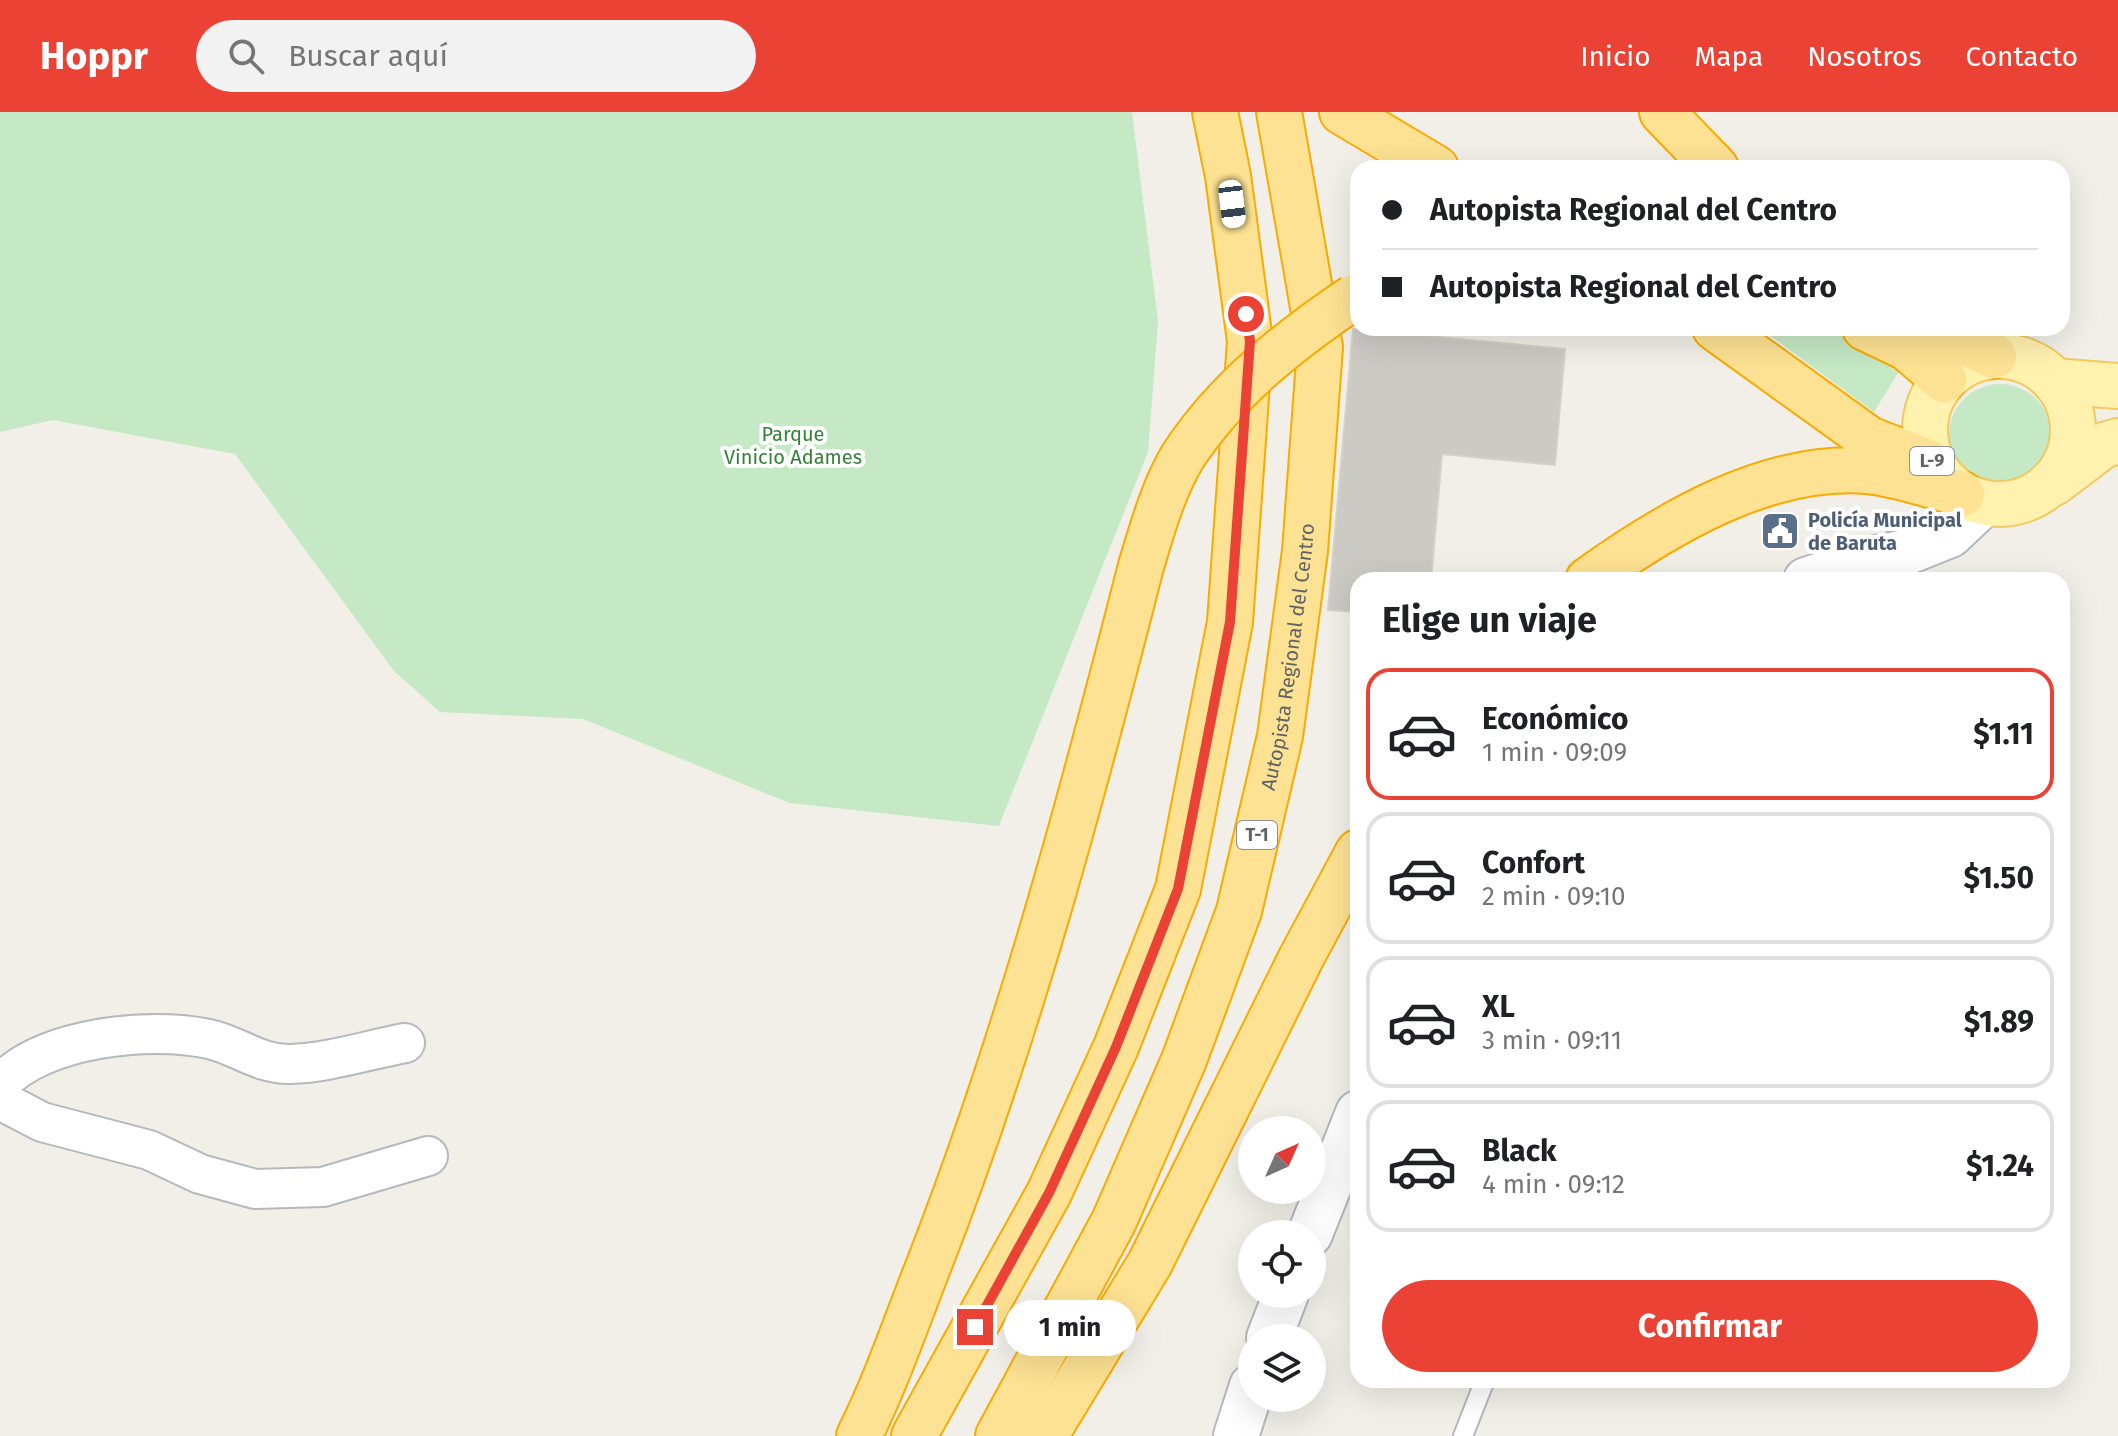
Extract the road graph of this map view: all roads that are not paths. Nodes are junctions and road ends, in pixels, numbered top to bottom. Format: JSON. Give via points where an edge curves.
{"nodes":[{"id":1,"x":1215,"y":112,"type":"edge"},
{"id":2,"x":1279,"y":112,"type":"edge"},
{"id":3,"x":1342,"y":112,"type":"edge"},
{"id":4,"x":1662,"y":112,"type":"edge"},
{"id":5,"x":1423,"y":160,"type":"edge"},
{"id":6,"x":1708,"y":160,"type":"edge"},
{"id":7,"x":1350,"y":301,"type":"edge"},
{"id":8,"x":1726,"y":336,"type":"edge"},
{"id":9,"x":1882,"y":336,"type":"edge"},
{"id":10,"x":1951,"y":336,"type":"edge"},
{"id":11,"x":1994,"y":356,"type":"junction"},
{"id":12,"x":1944,"y":380,"type":"junction"},
{"id":13,"x":2054,"y":381,"type":"junction"},
{"id":14,"x":2118,"y":386,"type":"edge"},
{"id":15,"x":2118,"y":441,"type":"edge"},
{"id":16,"x":1960,"y":487,"type":"junction"},
{"id":17,"x":2042,"y":491,"type":"junction"},
{"id":18,"x":1601,"y":572,"type":"edge"},
{"id":19,"x":1830,"y":572,"type":"edge"},
{"id":20,"x":1350,"y":867,"type":"edge"},
{"id":21,"x":405,"y":1043,"type":"dead end"},
{"id":22,"x":0,"y":1084,"type":"edge"},
{"id":23,"x":0,"y":1100,"type":"edge"},
{"id":24,"x":1350,"y":1133,"type":"edge"},
{"id":25,"x":428,"y":1156,"type":"dead end"},
{"id":26,"x":1316,"y":1220,"type":"edge"},
{"id":27,"x":1482,"y":1388,"type":"edge"},
{"id":28,"x":1244,"y":1412,"type":"edge"},
{"id":29,"x":859,"y":1436,"type":"edge"},
{"id":30,"x":914,"y":1436,"type":"edge"},
{"id":31,"x":998,"y":1436,"type":"edge"},
{"id":32,"x":1045,"y":1436,"type":"edge"},
{"id":33,"x":1236,"y":1436,"type":"edge"},
{"id":34,"x":1463,"y":1436,"type":"edge"}],
"edges":[{"from":1,"to":30,"type":"highway","via":[[1250,341],[1230,622],[1178,889],[1116,1047],[1049,1193]]},
{"from":2,"to":31,"type":"highway","name":"Autopista Regional del Centro","number":"T-1","via":[[1320,347],[1305,551],[1280,736],[1239,911],[1184,1060],[1114,1221]]},
{"from":3,"to":5,"type":"highway"},
{"from":4,"to":6,"type":"highway"},
{"from":7,"to":29,"type":"highway","bridge":true,"via":[[1272,356],[1218,413],[1183,457],[1157,516],[1021,997],[952,1204]]},
{"from":8,"to":16,"type":"highway","via":[[1869,439]]},
{"from":9,"to":12,"type":"highway","via":[[1907,348]]},
{"from":10,"to":11,"type":"highway"},
{"from":11,"to":12,"type":"main road","via":[[1976,359]]},
{"from":11,"to":13,"type":"main road","via":[[2016,358]]},
{"from":12,"to":16,"type":"main road","number":"L-9","via":[[1927,412],[1925,432]]},
{"from":13,"to":14,"type":"main road"},
{"from":13,"to":17,"type":"main road","via":[[2074,419],[2073,441],[2068,460]]},
{"from":15,"to":17,"type":"main road","via":[[2104,445]]},
{"from":16,"to":17,"type":"main road","via":[[2024,500]]},
{"from":16,"to":18,"type":"highway","via":[[1869,471],[1778,480],[1693,514]]},
{"from":16,"to":19,"type":"street","via":[[1950,535]]},
{"from":20,"to":32,"type":"highway","via":[[1150,1263]]},
{"from":21,"to":22,"type":"street","via":[[289,1064],[254,1058],[210,1039],[94,1039],[36,1058]]},
{"from":23,"to":25,"type":"street","via":[[42,1122],[149,1150],[200,1174],[255,1189],[323,1187]]},
{"from":24,"to":26,"type":"street"},
{"from":27,"to":34,"type":"lane"},
{"from":28,"to":33,"type":"street"}]}
